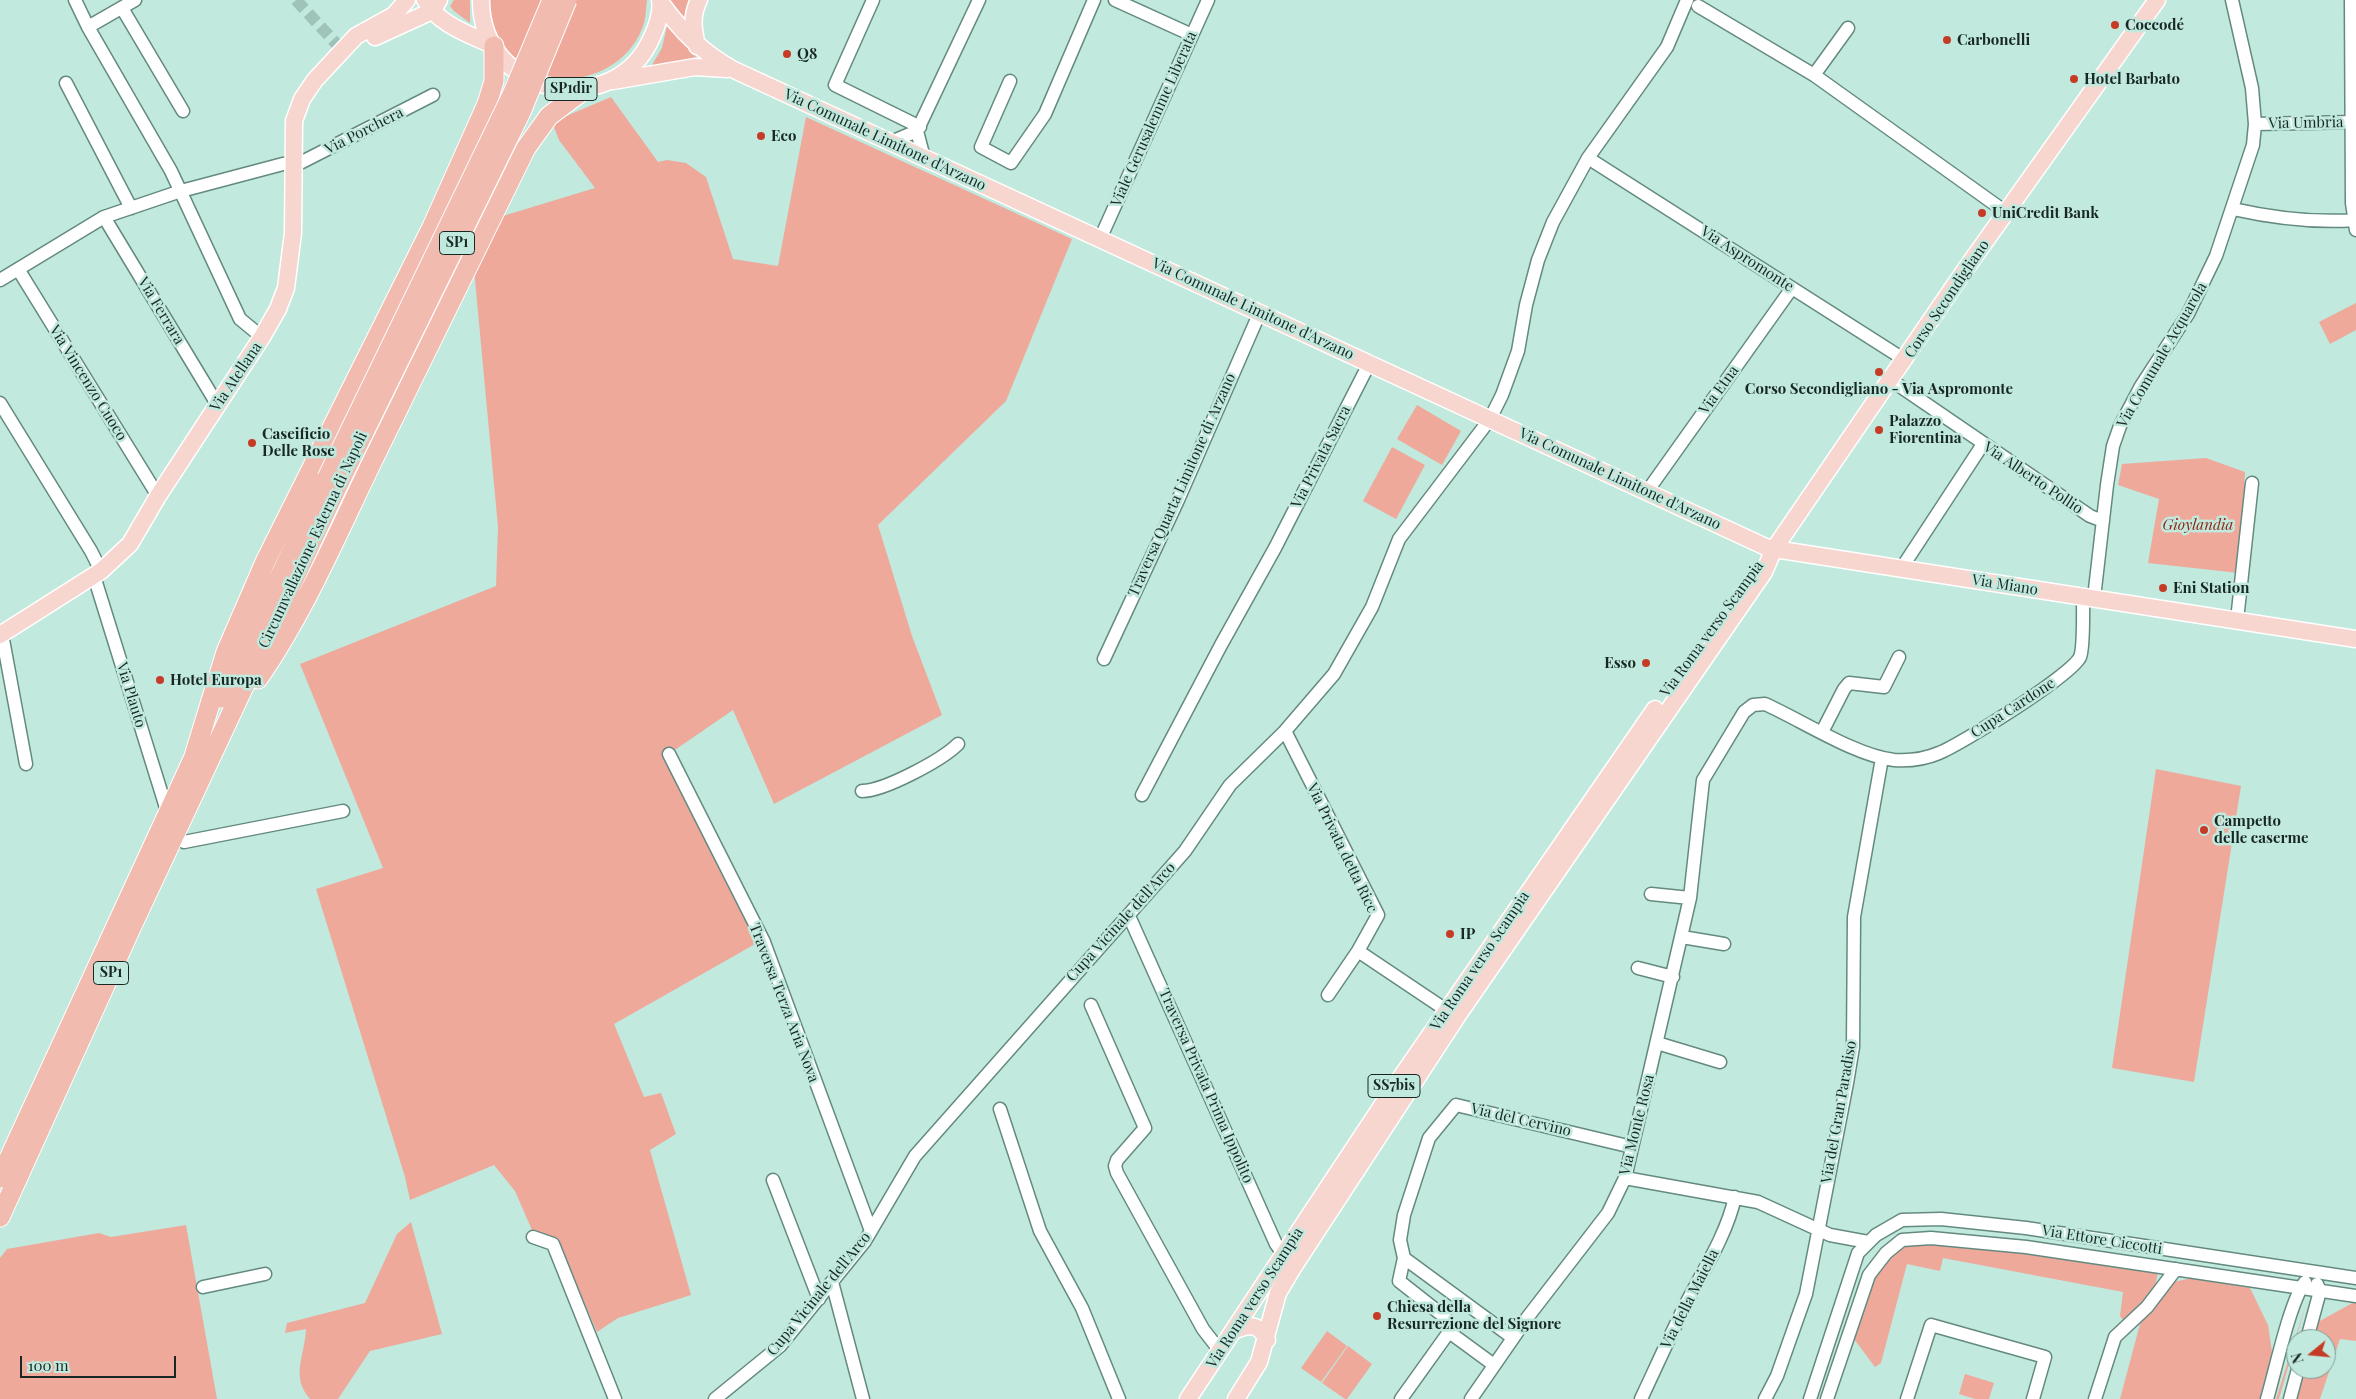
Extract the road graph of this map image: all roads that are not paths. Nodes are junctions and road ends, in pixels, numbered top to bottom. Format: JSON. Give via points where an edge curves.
{"nodes":[{"id":1,"x":75,"y":0,"type":"edge"},
{"id":2,"x":135,"y":0,"type":"edge"},
{"id":3,"x":407,"y":0,"type":"edge"},
{"id":4,"x":481,"y":0,"type":"edge"},
{"id":5,"x":552,"y":0,"type":"edge"},
{"id":6,"x":567,"y":0,"type":"edge"},
{"id":7,"x":699,"y":0,"type":"edge"},
{"id":8,"x":873,"y":0,"type":"edge"},
{"id":9,"x":979,"y":0,"type":"edge"},
{"id":10,"x":1094,"y":0,"type":"edge"},
{"id":11,"x":1115,"y":0,"type":"edge"},
{"id":12,"x":1208,"y":0,"type":"edge"},
{"id":13,"x":2157,"y":0,"type":"edge"},
{"id":14,"x":2232,"y":0,"type":"edge"},
{"id":15,"x":2351,"y":0,"type":"edge"},
{"id":16,"x":660,"y":2,"type":"edge"},
{"id":17,"x":1693,"y":3,"type":"edge"},
{"id":18,"x":432,"y":4,"type":"edge"},
{"id":19,"x":122,"y":8,"type":"junction"},
{"id":20,"x":88,"y":27,"type":"junction"},
{"id":21,"x":1848,"y":28,"type":"dead end"},
{"id":22,"x":1192,"y":35,"type":"junction"},
{"id":23,"x":494,"y":46,"type":"junction"},
{"id":24,"x":697,"y":46,"type":"junction"},
{"id":25,"x":343,"y":51,"type":"junction"},
{"id":26,"x":732,"y":69,"type":"junction"},
{"id":27,"x":1814,"y":75,"type":"junction"},
{"id":28,"x":1010,"y":81,"type":"dead end"},
{"id":29,"x":66,"y":83,"type":"dead end"},
{"id":30,"x":603,"y":83,"type":"junction"},
{"id":31,"x":585,"y":89,"type":"junction"},
{"id":32,"x":433,"y":95,"type":"dead end"},
{"id":33,"x":183,"y":111,"type":"dead end"},
{"id":34,"x":2353,"y":123,"type":"edge"},
{"id":35,"x":2255,"y":124,"type":"junction"},
{"id":36,"x":919,"y":129,"type":"junction"},
{"id":37,"x":891,"y":142,"type":"junction"},
{"id":38,"x":924,"y":158,"type":"junction"},
{"id":39,"x":1588,"y":158,"type":"junction"},
{"id":40,"x":294,"y":163,"type":"junction"},
{"id":41,"x":181,"y":191,"type":"junction"},
{"id":42,"x":131,"y":208,"type":"junction"},
{"id":43,"x":2233,"y":209,"type":"junction"},
{"id":44,"x":2007,"y":213,"type":"junction"},
{"id":45,"x":104,"y":217,"type":"junction"},
{"id":46,"x":2355,"y":223,"type":"edge"},
{"id":47,"x":1100,"y":239,"type":"junction"},
{"id":48,"x":18,"y":269,"type":"junction"},
{"id":49,"x":0,"y":280,"type":"edge"},
{"id":50,"x":1792,"y":288,"type":"junction"},
{"id":51,"x":1260,"y":312,"type":"junction"},
{"id":52,"x":262,"y":337,"type":"junction"},
{"id":53,"x":1905,"y":360,"type":"junction"},
{"id":54,"x":1370,"y":362,"type":"junction"},
{"id":55,"x":1891,"y":380,"type":"junction"},
{"id":56,"x":0,"y":403,"type":"edge"},
{"id":57,"x":217,"y":404,"type":"junction"},
{"id":58,"x":1490,"y":419,"type":"junction"},
{"id":59,"x":1983,"y":444,"type":"junction"},
{"id":60,"x":333,"y":481,"type":"junction"},
{"id":61,"x":2252,"y":483,"type":"dead end"},
{"id":62,"x":1646,"y":492,"type":"junction"},
{"id":63,"x":158,"y":496,"type":"junction"},
{"id":64,"x":2103,"y":521,"type":"junction"},
{"id":65,"x":1774,"y":549,"type":"junction"},
{"id":66,"x":1900,"y":569,"type":"junction"},
{"id":67,"x":97,"y":573,"type":"junction"},
{"id":68,"x":2089,"y":597,"type":"junction"},
{"id":69,"x":2237,"y":620,"type":"junction"},
{"id":70,"x":1,"y":634,"type":"edge"},
{"id":71,"x":2356,"y":639,"type":"edge"},
{"id":72,"x":1899,"y":657,"type":"dead end"},
{"id":73,"x":1104,"y":659,"type":"dead end"},
{"id":74,"x":223,"y":730,"type":"junction"},
{"id":75,"x":1285,"y":731,"type":"junction"},
{"id":76,"x":1822,"y":732,"type":"junction"},
{"id":77,"x":958,"y":744,"type":"dead end"},
{"id":78,"x":669,"y":754,"type":"dead end"},
{"id":79,"x":194,"y":756,"type":"junction"},
{"id":80,"x":1882,"y":758,"type":"junction"},
{"id":81,"x":26,"y":764,"type":"dead end"},
{"id":82,"x":862,"y":791,"type":"dead end"},
{"id":83,"x":1142,"y":796,"type":"dead end"},
{"id":84,"x":343,"y":811,"type":"dead end"},
{"id":85,"x":168,"y":814,"type":"junction"},
{"id":86,"x":184,"y":842,"type":"dead end"},
{"id":87,"x":1651,"y":894,"type":"dead end"},
{"id":88,"x":1690,"y":898,"type":"junction"},
{"id":89,"x":1129,"y":916,"type":"junction"},
{"id":90,"x":1682,"y":937,"type":"junction"},
{"id":91,"x":1724,"y":944,"type":"dead end"},
{"id":92,"x":1358,"y":951,"type":"junction"},
{"id":93,"x":1638,"y":968,"type":"dead end"},
{"id":94,"x":1673,"y":977,"type":"junction"},
{"id":95,"x":1328,"y":995,"type":"dead end"},
{"id":96,"x":1091,"y":1005,"type":"dead end"},
{"id":97,"x":1451,"y":1011,"type":"junction"},
{"id":98,"x":1657,"y":1043,"type":"junction"},
{"id":99,"x":1720,"y":1062,"type":"dead end"},
{"id":100,"x":1000,"y":1109,"type":"dead end"},
{"id":101,"x":1632,"y":1147,"type":"junction"},
{"id":102,"x":0,"y":1178,"type":"edge"},
{"id":103,"x":1625,"y":1178,"type":"junction"},
{"id":104,"x":773,"y":1180,"type":"dead end"},
{"id":105,"x":1735,"y":1197,"type":"junction"},
{"id":106,"x":0,"y":1217,"type":"edge"},
{"id":107,"x":1817,"y":1229,"type":"junction"},
{"id":108,"x":872,"y":1231,"type":"junction"},
{"id":109,"x":533,"y":1237,"type":"dead end"},
{"id":110,"x":1868,"y":1242,"type":"junction"},
{"id":111,"x":1284,"y":1255,"type":"junction"},
{"id":112,"x":1404,"y":1258,"type":"junction"},
{"id":113,"x":2176,"y":1269,"type":"junction"},
{"id":114,"x":2313,"y":1272,"type":"junction"},
{"id":115,"x":265,"y":1274,"type":"dead end"},
{"id":116,"x":2356,"y":1278,"type":"edge"},
{"id":117,"x":832,"y":1282,"type":"junction"},
{"id":118,"x":203,"y":1287,"type":"dead end"},
{"id":119,"x":2300,"y":1288,"type":"junction"},
{"id":120,"x":2320,"y":1291,"type":"junction"},
{"id":121,"x":2356,"y":1296,"type":"edge"},
{"id":122,"x":819,"y":1299,"type":"junction"},
{"id":123,"x":2310,"y":1329,"type":"edge"},
{"id":124,"x":1233,"y":1331,"type":"junction"},
{"id":125,"x":1449,"y":1332,"type":"junction"},
{"id":126,"x":1513,"y":1338,"type":"junction"},
{"id":127,"x":1267,"y":1340,"type":"junction"},
{"id":128,"x":1220,"y":1351,"type":"junction"},
{"id":129,"x":1494,"y":1365,"type":"junction"},
{"id":130,"x":2295,"y":1379,"type":"edge"},
{"id":131,"x":615,"y":1399,"type":"edge"},
{"id":132,"x":715,"y":1399,"type":"edge"},
{"id":133,"x":863,"y":1399,"type":"edge"},
{"id":134,"x":1119,"y":1399,"type":"edge"},
{"id":135,"x":1188,"y":1399,"type":"edge"},
{"id":136,"x":1236,"y":1399,"type":"edge"},
{"id":137,"x":1401,"y":1399,"type":"edge"},
{"id":138,"x":1470,"y":1399,"type":"edge"},
{"id":139,"x":1641,"y":1399,"type":"edge"},
{"id":140,"x":1765,"y":1399,"type":"edge"},
{"id":141,"x":1810,"y":1399,"type":"edge"},
{"id":142,"x":1827,"y":1399,"type":"edge"},
{"id":143,"x":1907,"y":1399,"type":"edge"},
{"id":144,"x":2033,"y":1399,"type":"edge"},
{"id":145,"x":2095,"y":1399,"type":"edge"},
{"id":146,"x":2267,"y":1399,"type":"edge"},
{"id":147,"x":2290,"y":1399,"type":"edge"}],
"edges":[{"from":1,"to":20,"type":"street"},
{"from":2,"to":19,"type":"street"},
{"from":3,"to":25,"type":"main road","name":"Via Atellana","via":[[394,15],[356,36]]},
{"from":4,"to":23,"type":"main road","number":"SP1dir","via":[[485,28]]},
{"from":5,"to":60,"type":"highway","name":"Circumvallazione Esterna di Napoli","number":"SP1","bridge":true,"via":[[508,104]]},
{"from":6,"to":60,"type":"highway","name":"Circumvallazione Esterna di Napoli","number":"SP1","bridge":true,"via":[[521,112]]},
{"from":7,"to":24,"type":"main road","via":[[693,12]]},
{"from":8,"to":36,"type":"street","via":[[835,85]]},
{"from":9,"to":36,"type":"street"},
{"from":10,"to":28,"type":"street","via":[[1045,114],[1011,163],[981,146]]},
{"from":11,"to":22,"type":"street"},
{"from":12,"to":22,"type":"street","name":"Viale Gerusalemme Liberata"},
{"from":13,"to":44,"type":"main road","name":"Corso Secondigliano"},
{"from":14,"to":35,"type":"street","name":"Via Comunale Acquarola","via":[[2246,52]]},
{"from":15,"to":34,"type":"street"},
{"from":16,"to":24,"type":"main road"},
{"from":16,"to":30,"type":"main road","number":"SP1dir","via":[[657,25],[648,46],[621,74]]},
{"from":17,"to":27,"type":"street"},
{"from":17,"to":39,"type":"street","name":"Cupa Vicinale dell'Arco","via":[[1654,68]]},
{"from":18,"to":23,"type":"main road"},
{"from":18,"to":25,"type":"main road","name":"Via Atellana"},
{"from":19,"to":20,"type":"street"},
{"from":19,"to":33,"type":"street"},
{"from":20,"to":41,"type":"street"},
{"from":21,"to":27,"type":"street"},
{"from":22,"to":47,"type":"street","name":"Viale Gerusalemme Liberata"},
{"from":23,"to":31,"type":"main road","number":"SP1dir","via":[[507,63],[543,85],[563,90]]},
{"from":23,"to":79,"type":"highway","via":[[494,81],[487,104],[432,227],[265,562],[226,652]]},
{"from":24,"to":26,"type":"main road"},
{"from":25,"to":40,"type":"main road","name":"Via Atellana","via":[[302,99],[294,121]]},
{"from":26,"to":30,"type":"main road","via":[[695,67]]},
{"from":26,"to":37,"type":"main road","name":"Via Comunale Limitone d'Arzano"},
{"from":27,"to":44,"type":"street"},
{"from":29,"to":42,"type":"street"},
{"from":30,"to":31,"type":"main road","number":"SP1dir"},
{"from":31,"to":74,"type":"highway","via":[[549,116],[526,148],[327,561],[295,620]]},
{"from":32,"to":40,"type":"street","name":"Via Porchera","via":[[302,162]]},
{"from":34,"to":35,"type":"street","name":"Via Umbria"},
{"from":34,"to":46,"type":"street"},
{"from":35,"to":43,"type":"street","name":"Via Comunale Acquarola","via":[[2248,164]]},
{"from":36,"to":37,"type":"street"},
{"from":36,"to":38,"type":"street"},
{"from":37,"to":38,"type":"main road","name":"Via Comunale Limitone d'Arzano"},
{"from":38,"to":47,"type":"main road","name":"Via Comunale Limitone d'Arzano"},
{"from":39,"to":50,"type":"street","name":"Via Aspromonte"},
{"from":39,"to":58,"type":"street","name":"Cupa Vicinale dell'Arco","via":[[1553,222],[1538,260],[1518,351]]},
{"from":40,"to":41,"type":"street"},
{"from":40,"to":52,"type":"main road","name":"Via Atellana","via":[[286,288]]},
{"from":41,"to":42,"type":"street"},
{"from":41,"to":52,"type":"street","via":[[240,319]]},
{"from":42,"to":45,"type":"street"},
{"from":43,"to":46,"type":"street","via":[[2273,217]]},
{"from":43,"to":64,"type":"street","name":"Via Comunale Acquarola","via":[[2216,256],[2188,314],[2140,386],[2120,426],[2113,446]]},
{"from":44,"to":53,"type":"main road","name":"Corso Secondigliano"},
{"from":45,"to":48,"type":"street"},
{"from":45,"to":57,"type":"street","name":"Via Ferrara"},
{"from":47,"to":51,"type":"main road","name":"Via Comunale Limitone d'Arzano"},
{"from":48,"to":49,"type":"street"},
{"from":48,"to":63,"type":"street","name":"Via Vincenzo Cuoco"},
{"from":50,"to":53,"type":"street","name":"Via Aspromonte"},
{"from":50,"to":62,"type":"street","name":"Via Etna"},
{"from":51,"to":54,"type":"main road","name":"Via Comunale Limitone d'Arzano"},
{"from":51,"to":73,"type":"street","name":"Traversa Quarta Limitone di Arzano"},
{"from":52,"to":57,"type":"main road","name":"Via Atellana"},
{"from":53,"to":55,"type":"main road","name":"Corso Secondigliano"},
{"from":54,"to":58,"type":"main road","name":"Via Comunale Limitone d'Arzano"},
{"from":54,"to":83,"type":"street","name":"Via Privata Sacra"},
{"from":55,"to":59,"type":"street","name":"Via Alberto Pollio"},
{"from":55,"to":65,"type":"main road","name":"Corso Secondigliano"},
{"from":56,"to":67,"type":"street","name":"Via Plauto","via":[[91,552]]},
{"from":57,"to":63,"type":"main road","name":"Via Atellana"},
{"from":58,"to":62,"type":"main road","name":"Via Comunale Limitone d'Arzano"},
{"from":58,"to":75,"type":"street","name":"Cupa Vicinale dell'Arco","via":[[1399,540],[1372,607],[1334,674]]},
{"from":59,"to":64,"type":"street","name":"Via Alberto Pollio","via":[[2090,516]]},
{"from":59,"to":66,"type":"street"},
{"from":60,"to":74,"type":"highway","name":"Circumvallazione Esterna di Napoli"},
{"from":60,"to":79,"type":"highway","name":"Circumvallazione Esterna di Napoli","number":"SP1"},
{"from":61,"to":69,"type":"street"},
{"from":62,"to":65,"type":"main road","name":"Via Comunale Limitone d'Arzano"},
{"from":63,"to":67,"type":"main road","name":"Via Atellana","via":[[130,544]]},
{"from":64,"to":68,"type":"street","name":"Via Comunale Acquarola"},
{"from":65,"to":66,"type":"main road","name":"Via Miano"},
{"from":65,"to":97,"type":"main road","name":"Via Roma verso Scampia","number":"SS7bis","via":[[1764,572],[1624,775]]},
{"from":65,"to":97,"type":"main road","name":"Via Roma verso Scampia","number":"SS7bis","via":[[1759,562],[1560,845]]},
{"from":66,"to":68,"type":"main road","name":"Via Miano"},
{"from":67,"to":70,"type":"main road","name":"Via Atellana"},
{"from":67,"to":85,"type":"street","name":"Via Plauto"},
{"from":68,"to":69,"type":"main road","name":"Via Miano"},
{"from":68,"to":80,"type":"street","name":"Cupa Cardone","via":[[2080,657],[2063,675],[1941,753],[1923,759]]},
{"from":69,"to":71,"type":"main road","name":"Via Miano"},
{"from":70,"to":81,"type":"street"},
{"from":72,"to":76,"type":"street","via":[[1884,687],[1849,684]]},
{"from":74,"to":106,"type":"highway","name":"Circumvallazione Esterna di Napoli","number":"SP1"},
{"from":75,"to":89,"type":"street","name":"Cupa Vicinale dell'Arco","via":[[1230,785],[1185,851]]},
{"from":75,"to":92,"type":"street","name":"Via Privata detta Ricc","via":[[1378,915]]},
{"from":76,"to":80,"type":"street","name":"Via Monte Rosa"},
{"from":76,"to":88,"type":"street","name":"Via Monte Rosa","via":[[1765,704],[1753,705],[1744,712],[1703,780]]},
{"from":77,"to":82,"type":"street","via":[[939,759],[895,781]]},
{"from":78,"to":108,"type":"street","name":"Traversa Terza Aria Nova","via":[[764,942]]},
{"from":79,"to":85,"type":"highway","name":"Circumvallazione Esterna di Napoli","number":"SP1"},
{"from":80,"to":107,"type":"street","name":"Via del Gran Paradiso","via":[[1854,917],[1853,1047]]},
{"from":84,"to":86,"type":"street"},
{"from":85,"to":102,"type":"highway","name":"Circumvallazione Esterna di Napoli","number":"SP1"},
{"from":87,"to":88,"type":"street"},
{"from":88,"to":90,"type":"street","name":"Via Monte Rosa"},
{"from":89,"to":108,"type":"street","name":"Cupa Vicinale dell'Arco","via":[[915,1156]]},
{"from":89,"to":111,"type":"street","name":"Traversa Privata Prima Ippolito","via":[[1276,1244]]},
{"from":90,"to":91,"type":"street"},
{"from":90,"to":94,"type":"street","name":"Via Monte Rosa"},
{"from":92,"to":95,"type":"street"},
{"from":92,"to":97,"type":"street"},
{"from":93,"to":94,"type":"street"},
{"from":94,"to":98,"type":"street","name":"Via Monte Rosa"},
{"from":96,"to":128,"type":"street","via":[[1145,1128],[1117,1160],[1117,1173],[1203,1329]]},
{"from":97,"to":111,"type":"main road","name":"Via Roma verso Scampia","number":"SS7bis"},
{"from":97,"to":127,"type":"main road","name":"Via Roma verso Scampia","number":"SS7bis","via":[[1278,1293]]},
{"from":98,"to":99,"type":"street"},
{"from":98,"to":101,"type":"street","name":"Via Monte Rosa"},
{"from":100,"to":134,"type":"street","via":[[1040,1231],[1082,1308]]},
{"from":101,"to":103,"type":"street","name":"Via Monte Rosa"},
{"from":101,"to":112,"type":"street","name":"Via del Cervino","via":[[1456,1105],[1429,1138],[1404,1215],[1400,1240]]},
{"from":103,"to":105,"type":"street"},
{"from":103,"to":126,"type":"street","name":"Via Monte Rosa","via":[[1608,1213]]},
{"from":104,"to":122,"type":"street"},
{"from":105,"to":107,"type":"street","via":[[1758,1202]]},
{"from":105,"to":139,"type":"street","name":"Via della Maiella","via":[[1716,1246]]},
{"from":107,"to":110,"type":"street","via":[[1830,1235]]},
{"from":107,"to":140,"type":"street","name":"Via del Gran Paradiso","via":[[1806,1294],[1777,1376]]},
{"from":108,"to":117,"type":"street","name":"Cupa Vicinale dell'Arco"},
{"from":109,"to":131,"type":"street","via":[[552,1244]]},
{"from":110,"to":114,"type":"street","name":"Via Ettore Ciccotti","via":[[1902,1220],[1941,1218]]},
{"from":110,"to":141,"type":"street","name":"Via Ettore Ciccotti","via":[[1858,1253]]},
{"from":111,"to":124,"type":"main road","name":"Via Roma verso Scampia","number":"SS7bis"},
{"from":112,"to":125,"type":"street","via":[[1399,1281],[1446,1318]]},
{"from":112,"to":126,"type":"street"},
{"from":113,"to":119,"type":"street","name":"Via Ettore Ciccotti"},
{"from":113,"to":142,"type":"street","name":"Via Ettore Ciccotti","via":[[2026,1247],[1916,1238],[1902,1240],[1886,1253],[1869,1275]]},
{"from":113,"to":145,"type":"street","via":[[2147,1307],[2115,1336]]},
{"from":114,"to":116,"type":"street","name":"Via Ettore Ciccotti"},
{"from":114,"to":119,"type":"street"},
{"from":114,"to":120,"type":"street"},
{"from":115,"to":118,"type":"street"},
{"from":117,"to":122,"type":"street","name":"Cupa Vicinale dell'Arco"},
{"from":117,"to":133,"type":"street"},
{"from":119,"to":120,"type":"street","name":"Via Ettore Ciccotti"},
{"from":119,"to":146,"type":"street"},
{"from":120,"to":121,"type":"street","name":"Via Ettore Ciccotti"},
{"from":120,"to":123,"type":"street"},
{"from":122,"to":132,"type":"street","name":"Cupa Vicinale dell'Arco","via":[[780,1346]]},
{"from":124,"to":127,"type":"main road","via":[[1255,1325]]},
{"from":124,"to":128,"type":"main road","name":"Via Roma verso Scampia"},
{"from":125,"to":129,"type":"street"},
{"from":125,"to":137,"type":"street"},
{"from":126,"to":129,"type":"street","name":"Via Monte Rosa"},
{"from":127,"to":136,"type":"main road","name":"Via Roma verso Scampia","via":[[1260,1362]]},
{"from":128,"to":135,"type":"main road","name":"Via Roma verso Scampia"},
{"from":129,"to":138,"type":"street","name":"Via Monte Rosa"},
{"from":130,"to":147,"type":"street"},
{"from":143,"to":144,"type":"street","via":[[1931,1325],[2045,1357]]}]}
